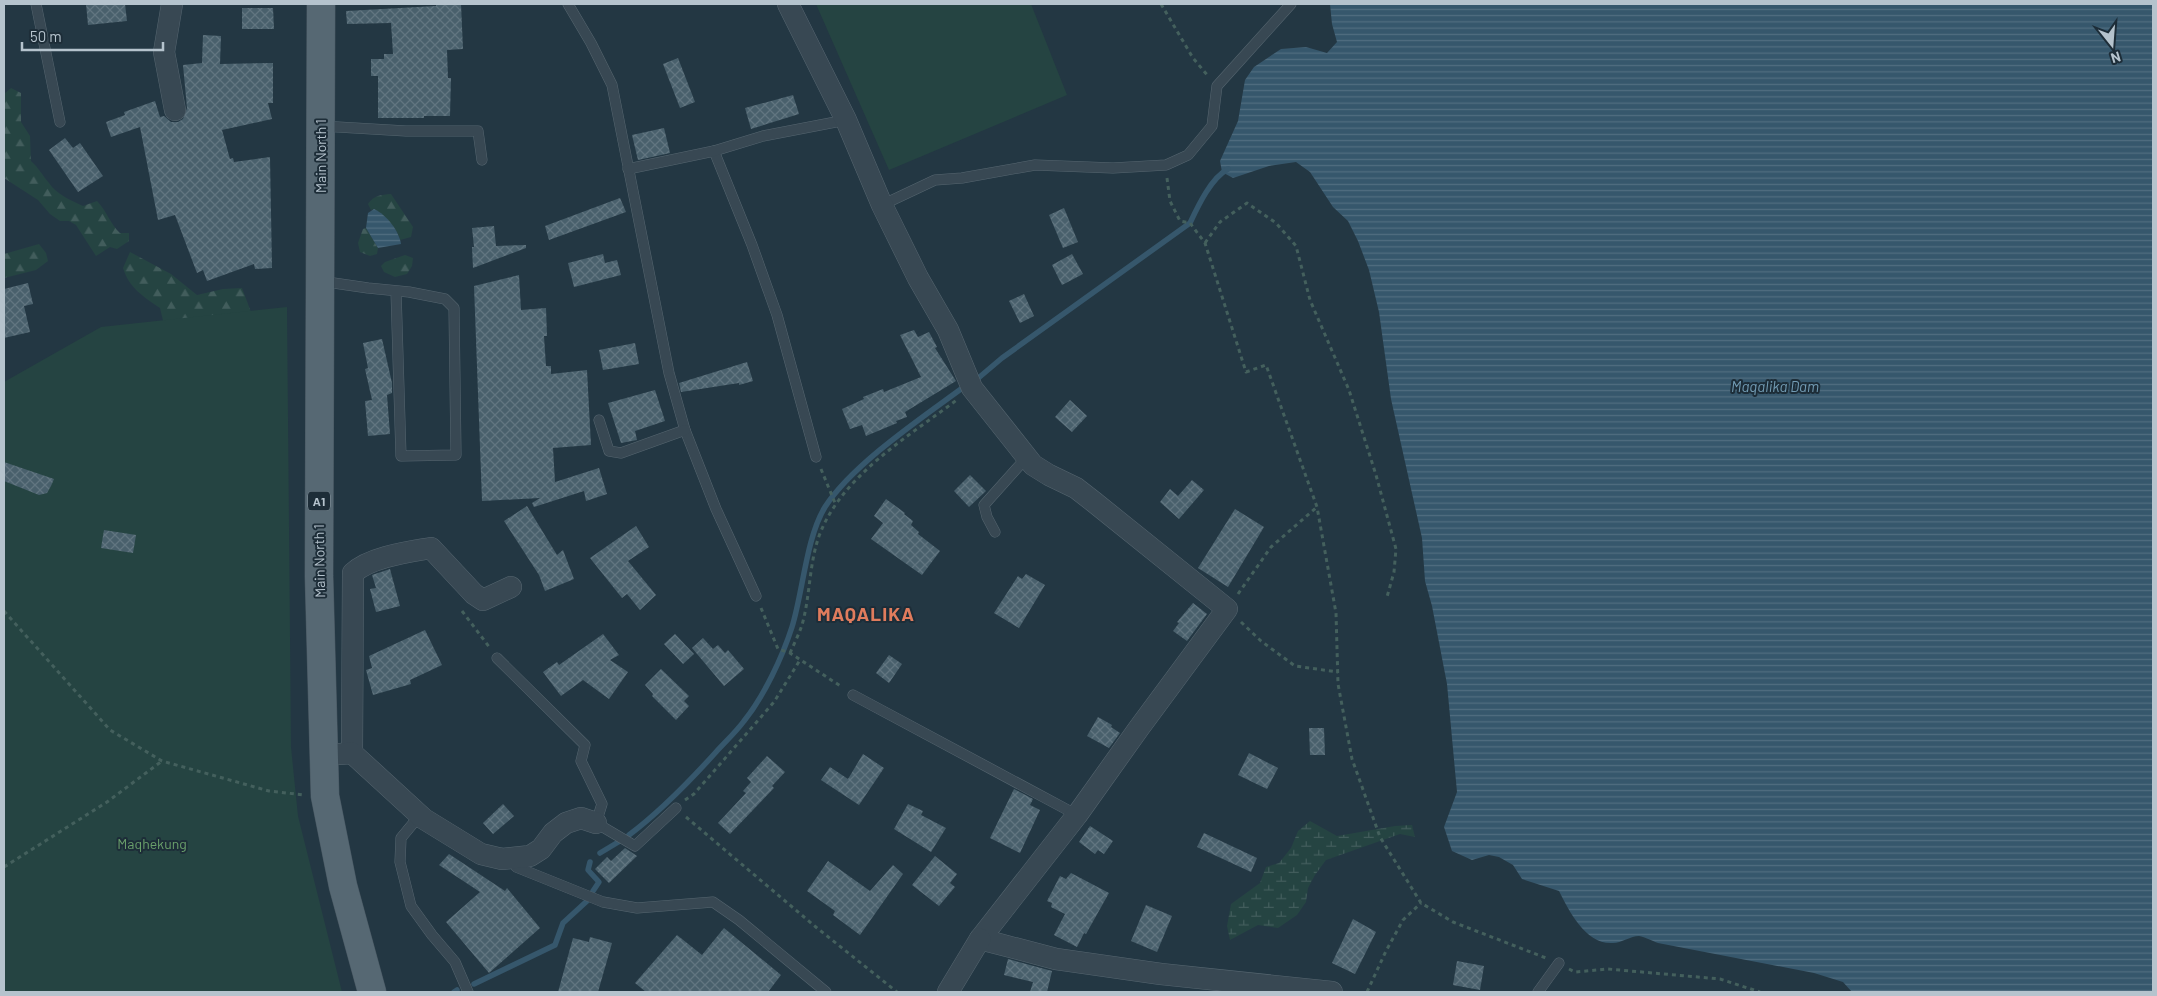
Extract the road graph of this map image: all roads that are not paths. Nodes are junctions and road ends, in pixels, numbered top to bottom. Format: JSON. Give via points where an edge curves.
{"nodes":[{"id":1,"x":36,"y":4,"type":"edge"},
{"id":2,"x":172,"y":4,"type":"edge"},
{"id":3,"x":321,"y":4,"type":"edge"},
{"id":4,"x":568,"y":4,"type":"edge"},
{"id":5,"x":788,"y":4,"type":"edge"},
{"id":6,"x":1291,"y":4,"type":"edge"},
{"id":7,"x":175,"y":110,"type":"dead end"},
{"id":8,"x":846,"y":120,"type":"junction"},
{"id":9,"x":60,"y":122,"type":"dead end"},
{"id":10,"x":320,"y":126,"type":"junction"},
{"id":11,"x":714,"y":151,"type":"junction"},
{"id":12,"x":482,"y":160,"type":"dead end"},
{"id":13,"x":628,"y":169,"type":"junction"},
{"id":14,"x":882,"y":206,"type":"junction"},
{"id":15,"x":319,"y":281,"type":"junction"},
{"id":16,"x":396,"y":291,"type":"junction"},
{"id":17,"x":599,"y":420,"type":"dead end"},
{"id":18,"x":685,"y":430,"type":"junction"},
{"id":19,"x":816,"y":457,"type":"road end"},
{"id":20,"x":1027,"y":457,"type":"junction"},
{"id":21,"x":995,"y":532,"type":"dead end"},
{"id":22,"x":511,"y":587,"type":"dead end"},
{"id":23,"x":756,"y":596,"type":"road end"},
{"id":24,"x":497,"y":658,"type":"road end"},
{"id":25,"x":853,"y":695,"type":"road end"},
{"id":26,"x":352,"y":753,"type":"junction"},
{"id":27,"x":324,"y":755,"type":"junction"},
{"id":28,"x":676,"y":808,"type":"road end"},
{"id":29,"x":420,"y":815,"type":"junction"},
{"id":30,"x":1077,"y":815,"type":"junction"},
{"id":31,"x":596,"y":823,"type":"junction"},
{"id":32,"x":514,"y":857,"type":"junction"},
{"id":33,"x":980,"y":939,"type":"junction"},
{"id":34,"x":1559,"y":963,"type":"road end"},
{"id":35,"x":372,"y":992,"type":"edge"},
{"id":36,"x":468,"y":992,"type":"edge"},
{"id":37,"x":826,"y":992,"type":"edge"},
{"id":38,"x":948,"y":992,"type":"edge"},
{"id":39,"x":1332,"y":992,"type":"edge"},
{"id":40,"x":1538,"y":992,"type":"edge"}],
"edges":[{"from":1,"to":9,"type":"lane"},
{"from":2,"to":7,"type":"street","via":[[164,52]]},
{"from":3,"to":10,"type":"main road","name":"Main North 1","number":"A1"},
{"from":4,"to":13,"type":"lane","via":[[612,85]]},
{"from":5,"to":8,"type":"street"},
{"from":6,"to":14,"type":"lane","via":[[1216,86],[1212,126],[1188,155],[1166,165],[1113,168],[1035,165],[935,180]]},
{"from":8,"to":11,"type":"lane","via":[[763,136]]},
{"from":8,"to":14,"type":"street"},
{"from":10,"to":12,"type":"lane","via":[[478,131]]},
{"from":10,"to":15,"type":"main road","name":"Main North 1","number":"A1"},
{"from":11,"to":13,"type":"lane"},
{"from":11,"to":19,"type":"lane","via":[[777,315]]},
{"from":13,"to":18,"type":"lane","via":[[668,373]]},
{"from":14,"to":20,"type":"street","via":[[948,330],[972,388]]},
{"from":15,"to":16,"type":"lane"},
{"from":15,"to":27,"type":"main road","name":"Main North 1","number":"A1","via":[[319,576]]},
{"from":16,"to":16,"type":"lane","via":[[401,456],[456,455],[454,308],[445,299]]},
{"from":17,"to":18,"type":"lane","via":[[609,451],[621,452]]},
{"from":18,"to":23,"type":"lane","via":[[716,509]]},
{"from":20,"to":21,"type":"lane","via":[[984,505]]},
{"from":20,"to":30,"type":"street","via":[[1049,475],[1076,488],[1227,609]]},
{"from":22,"to":26,"type":"street","via":[[484,600],[474,594],[431,548],[362,565],[353,573]]},
{"from":24,"to":31,"type":"lane","via":[[585,745],[581,761],[602,804]]},
{"from":25,"to":30,"type":"lane"},
{"from":26,"to":27,"type":"street"},
{"from":26,"to":29,"type":"street"},
{"from":27,"to":35,"type":"main road","name":"Main North 1","number":"A1","via":[[325,796],[343,886]]},
{"from":28,"to":31,"type":"lane","via":[[635,846]]},
{"from":29,"to":32,"type":"street","via":[[481,854],[502,859]]},
{"from":29,"to":36,"type":"lane","via":[[401,838],[400,862],[411,906],[455,962]]},
{"from":30,"to":33,"type":"street"},
{"from":31,"to":32,"type":"street","via":[[581,818],[566,823],[541,849],[530,856]]},
{"from":32,"to":37,"type":"lane","via":[[516,867],[603,902],[637,908],[713,902]]},
{"from":33,"to":38,"type":"street"},
{"from":33,"to":39,"type":"street","via":[[1056,959]]},
{"from":34,"to":40,"type":"lane"}]}
